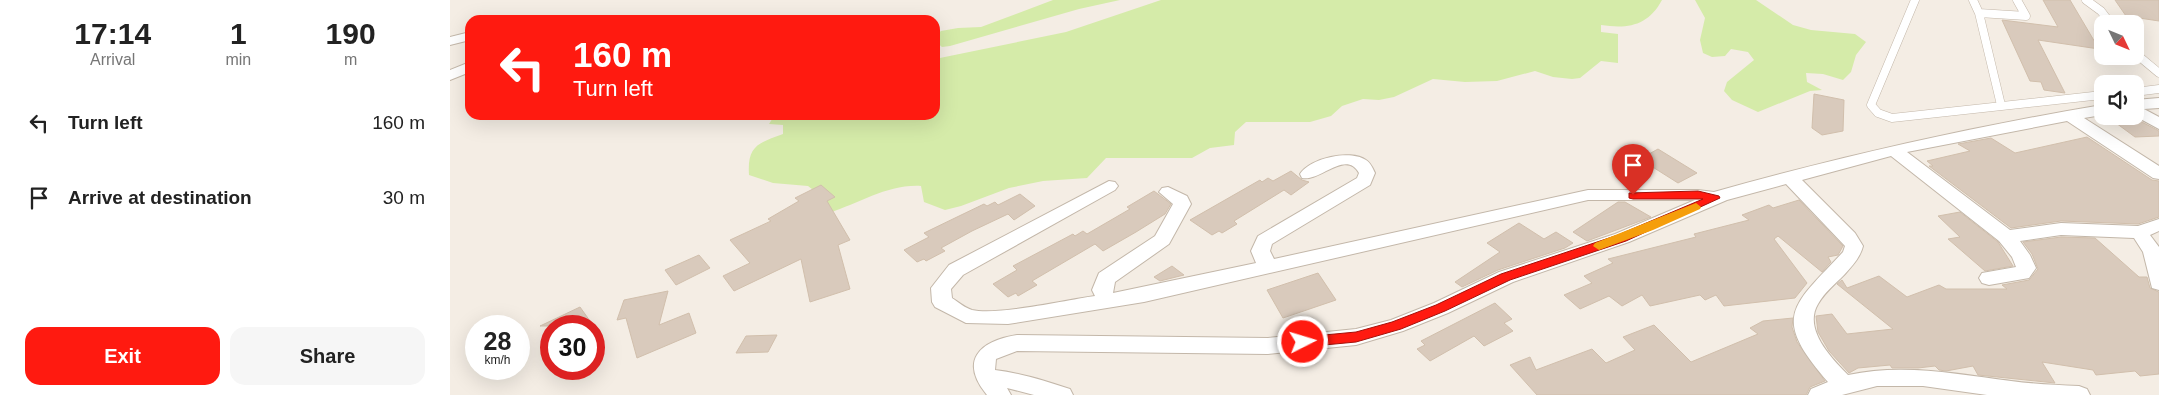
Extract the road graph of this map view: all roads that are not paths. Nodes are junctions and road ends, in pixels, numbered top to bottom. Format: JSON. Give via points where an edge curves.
{"nodes":[{"id":1,"x":1915,"y":0,"type":"edge"},
{"id":2,"x":1973,"y":0,"type":"edge"},
{"id":3,"x":2018,"y":0,"type":"edge"},
{"id":4,"x":2086,"y":0,"type":"edge"},
{"id":5,"x":1979,"y":13,"type":"junction"},
{"id":6,"x":2104,"y":15,"type":"edge"},
{"id":7,"x":465,"y":38,"type":"edge"},
{"id":8,"x":450,"y":42,"type":"edge"},
{"id":9,"x":2144,"y":60,"type":"edge"},
{"id":10,"x":465,"y":68,"type":"edge"},
{"id":11,"x":2159,"y":73,"type":"edge"},
{"id":12,"x":450,"y":76,"type":"edge"},
{"id":13,"x":2159,"y":89,"type":"edge"},
{"id":14,"x":2144,"y":91,"type":"edge"},
{"id":15,"x":2094,"y":96,"type":"edge"},
{"id":16,"x":2159,"y":103,"type":"edge"},
{"id":17,"x":2001,"y":105,"type":"junction"},
{"id":18,"x":2144,"y":105,"type":"edge"},
{"id":19,"x":2094,"y":111,"type":"edge"},
{"id":20,"x":2069,"y":115,"type":"junction"},
{"id":21,"x":2144,"y":115,"type":"edge"},
{"id":22,"x":2159,"y":124,"type":"edge"},
{"id":23,"x":1894,"y":150,"type":"junction"},
{"id":24,"x":1308,"y":174,"type":"dead end"},
{"id":25,"x":2159,"y":174,"type":"edge"},
{"id":26,"x":1790,"y":178,"type":"junction"},
{"id":27,"x":1109,"y":186,"type":"dead end"},
{"id":28,"x":1168,"y":192,"type":"dead end"},
{"id":29,"x":1715,"y":198,"type":"junction"},
{"id":30,"x":2159,"y":225,"type":"edge"},
{"id":31,"x":2139,"y":232,"type":"junction"},
{"id":32,"x":2006,"y":237,"type":"junction"},
{"id":33,"x":1270,"y":267,"type":"junction"},
{"id":34,"x":1989,"y":278,"type":"dead end"},
{"id":35,"x":2159,"y":283,"type":"edge"},
{"id":36,"x":1107,"y":301,"type":"junction"},
{"id":37,"x":985,"y":377,"type":"junction"},
{"id":38,"x":1829,"y":392,"type":"edge"},
{"id":39,"x":1000,"y":395,"type":"edge"},
{"id":40,"x":1062,"y":395,"type":"edge"},
{"id":41,"x":2080,"y":395,"type":"edge"}],
"edges":[{"from":1,"to":17,"type":"lane","via":[[1871,105],[1878,113],[1892,118]]},
{"from":2,"to":5,"type":"lane"},
{"from":3,"to":5,"type":"lane","via":[[2026,16]]},
{"from":4,"to":6,"type":"lane"},
{"from":5,"to":17,"type":"lane"},
{"from":7,"to":8,"type":"street"},
{"from":9,"to":11,"type":"lane"},
{"from":10,"to":12,"type":"street"},
{"from":13,"to":14,"type":"lane"},
{"from":15,"to":17,"type":"lane"},
{"from":16,"to":18,"type":"street"},
{"from":19,"to":20,"type":"street"},
{"from":20,"to":23,"type":"street"},
{"from":20,"to":25,"type":"street"},
{"from":21,"to":22,"type":"street"},
{"from":23,"to":26,"type":"street"},
{"from":23,"to":32,"type":"street"},
{"from":24,"to":33,"type":"street","via":[[1344,158],[1357,161],[1367,173],[1364,181],[1266,240],[1260,252]]},
{"from":26,"to":29,"type":"street"},
{"from":26,"to":38,"type":"street","via":[[1854,246],[1852,254],[1809,300],[1803,316],[1806,335],[1830,371]]},
{"from":27,"to":36,"type":"street","via":[[956,270],[944,282],[940,294],[942,302],[956,312],[979,318],[1008,317]]},
{"from":28,"to":36,"type":"street","via":[[1182,204],[1166,235],[1158,245],[1106,278],[1102,290]]},
{"from":29,"to":33,"type":"street","via":[[1698,195],[1588,195]]},
{"from":29,"to":37,"type":"street","via":[[1622,238],[1506,277],[1396,326],[1356,337],[1268,346],[1017,343],[988,354]]},
{"from":30,"to":31,"type":"street"},
{"from":31,"to":32,"type":"street","via":[[2061,229]]},
{"from":31,"to":35,"type":"street","via":[[2152,251]]},
{"from":32,"to":34,"type":"street","via":[[2021,255],[2026,268],[2022,273]]},
{"from":33,"to":36,"type":"street"},
{"from":37,"to":39,"type":"street"},
{"from":37,"to":40,"type":"street","via":[[1017,381]]},
{"from":38,"to":41,"type":"street","via":[[1877,378],[1923,378]]}]}
